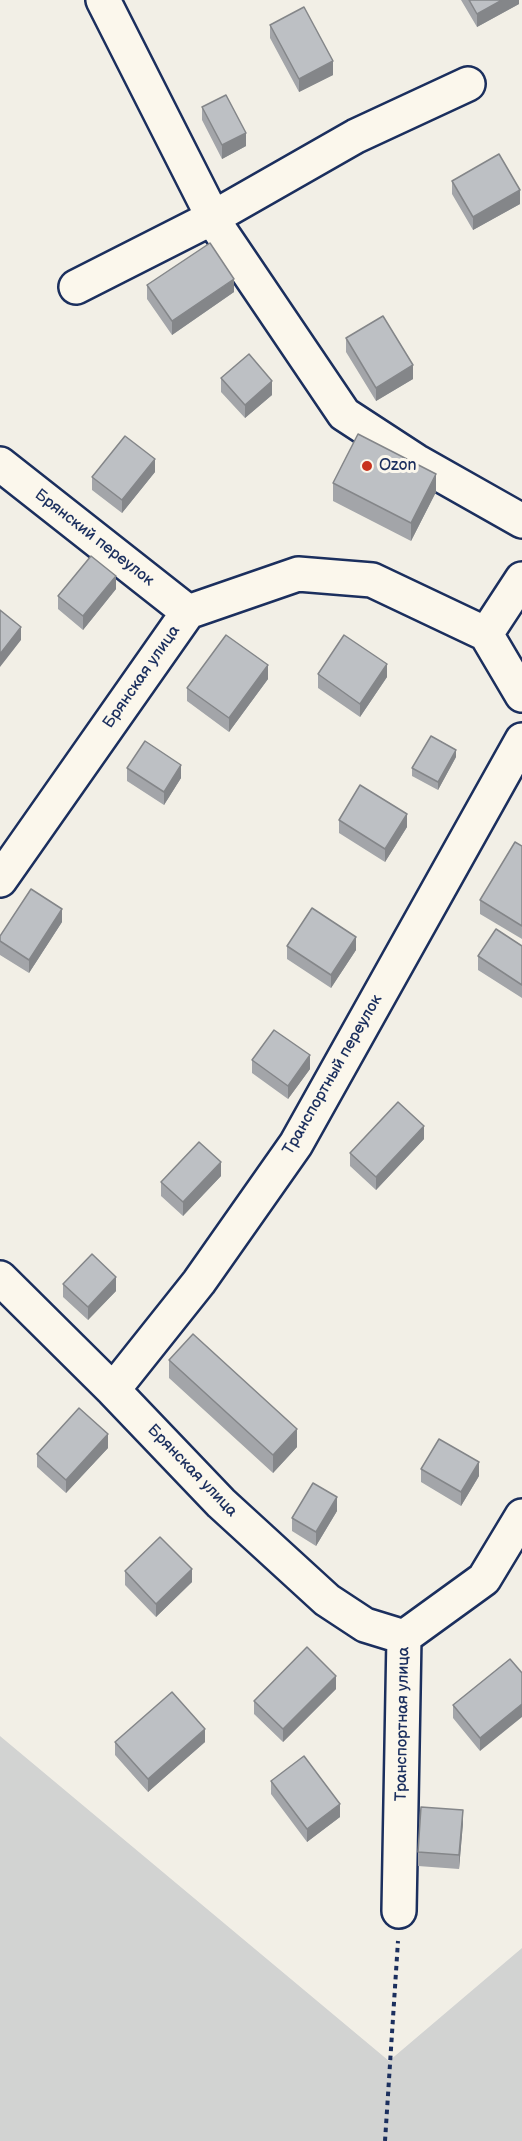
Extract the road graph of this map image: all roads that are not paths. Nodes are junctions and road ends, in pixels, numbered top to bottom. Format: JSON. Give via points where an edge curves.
{"nodes":[{"id":1,"x":103,"y":0,"type":"edge"},
{"id":2,"x":468,"y":84,"type":"dead end"},
{"id":3,"x":214,"y":217,"type":"junction"},
{"id":4,"x":76,"y":287,"type":"dead end"},
{"id":5,"x":0,"y":464,"type":"edge"},
{"id":6,"x":522,"y":521,"type":"edge"},
{"id":7,"x":522,"y":579,"type":"edge"},
{"id":8,"x":188,"y":612,"type":"junction"},
{"id":9,"x":486,"y":634,"type":"junction"},
{"id":10,"x":522,"y":695,"type":"edge"},
{"id":11,"x":522,"y":740,"type":"edge"},
{"id":12,"x":0,"y":880,"type":"edge"},
{"id":13,"x":0,"y":1278,"type":"edge"},
{"id":14,"x":113,"y":1390,"type":"junction"},
{"id":15,"x":522,"y":1516,"type":"edge"},
{"id":16,"x":404,"y":1637,"type":"junction"},
{"id":17,"x":399,"y":1911,"type":"road end"}],
"edges":[{"from":1,"to":3,"type":"street"},
{"from":2,"to":3,"type":"street","via":[[356,136]]},
{"from":3,"to":4,"type":"street"},
{"from":3,"to":6,"type":"street","via":[[344,414],[416,461]]},
{"from":5,"to":8,"type":"street","name":"Брянский переулок"},
{"from":7,"to":9,"type":"street"},
{"from":8,"to":9,"type":"street","name":"Брянская улица","via":[[298,574],[372,580]]},
{"from":8,"to":12,"type":"street","name":"Брянская улица"},
{"from":9,"to":10,"type":"street"},
{"from":11,"to":14,"type":"street","name":"Транспортный переулок","via":[[296,1144],[199,1282]]},
{"from":13,"to":14,"type":"street","name":"Брянская улица"},
{"from":14,"to":16,"type":"street","name":"Брянская улица","via":[[221,1503],[327,1600],[365,1626]]},
{"from":15,"to":16,"type":"street","name":"Транспортная улица","via":[[484,1579]]},
{"from":16,"to":17,"type":"street","name":"Транспортная улица"}]}
